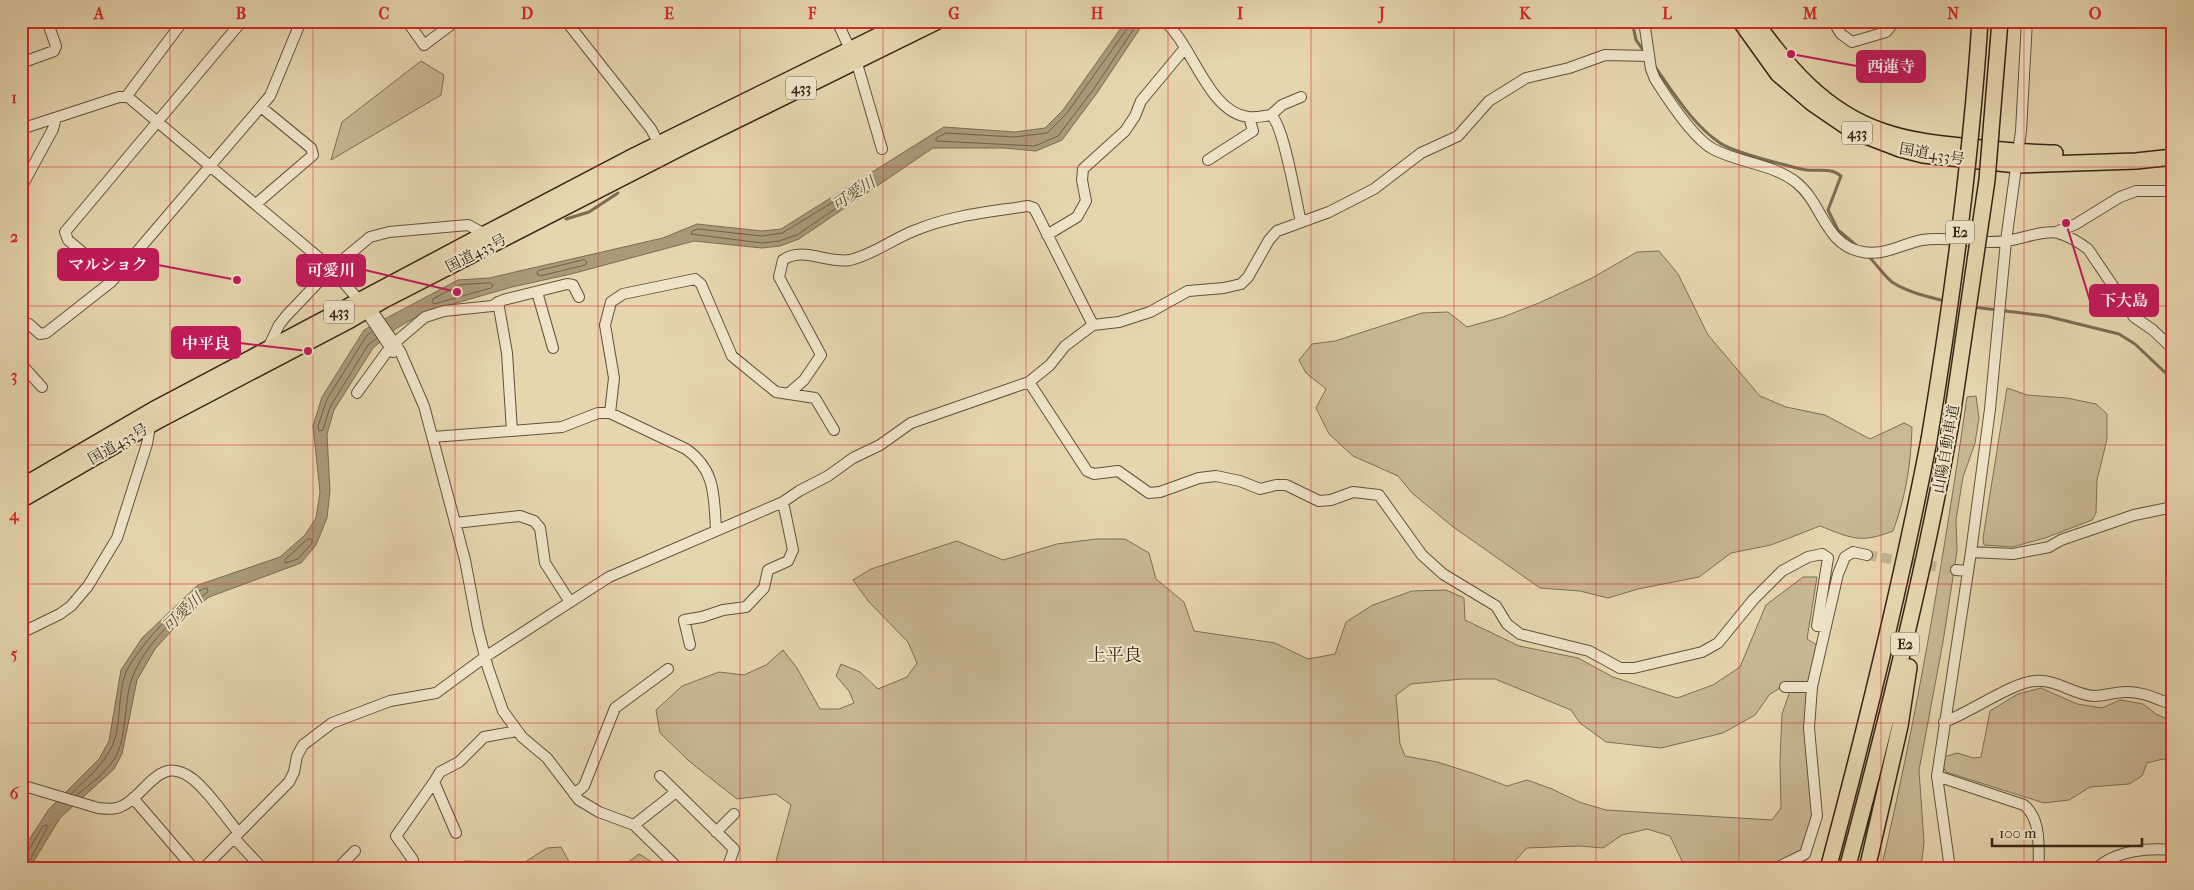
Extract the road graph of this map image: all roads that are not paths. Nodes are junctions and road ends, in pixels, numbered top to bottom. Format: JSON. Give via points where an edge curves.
{"nodes":[{"id":1,"x":47,"y":21,"type":"edge"},
{"id":2,"x":182,"y":21,"type":"edge"},
{"id":3,"x":242,"y":21,"type":"edge"},
{"id":4,"x":301,"y":21,"type":"edge"},
{"id":5,"x":407,"y":21,"type":"edge"},
{"id":6,"x":456,"y":21,"type":"edge"},
{"id":7,"x":566,"y":21,"type":"edge"},
{"id":8,"x":836,"y":21,"type":"edge"},
{"id":9,"x":908,"y":21,"type":"edge"},
{"id":10,"x":938,"y":21,"type":"edge"},
{"id":11,"x":1164,"y":21,"type":"edge"},
{"id":12,"x":1644,"y":21,"type":"edge"},
{"id":13,"x":1740,"y":21,"type":"edge"},
{"id":14,"x":1754,"y":21,"type":"edge"},
{"id":15,"x":1833,"y":21,"type":"edge"},
{"id":16,"x":1895,"y":21,"type":"edge"},
{"id":17,"x":1980,"y":21,"type":"edge"},
{"id":18,"x":2000,"y":21,"type":"edge"},
{"id":19,"x":2027,"y":21,"type":"edge"},
{"id":20,"x":1185,"y":48,"type":"junction"},
{"id":21,"x":853,"y":55,"type":"junction"},
{"id":22,"x":1649,"y":56,"type":"junction"},
{"id":23,"x":21,"y":63,"type":"edge"},
{"id":24,"x":126,"y":97,"type":"junction"},
{"id":25,"x":1301,"y":97,"type":"dead end"},
{"id":26,"x":261,"y":107,"type":"junction"},
{"id":27,"x":1271,"y":115,"type":"junction"},
{"id":28,"x":1249,"y":117,"type":"junction"},
{"id":29,"x":56,"y":118,"type":"junction"},
{"id":30,"x":158,"y":121,"type":"junction"},
{"id":31,"x":23,"y":129,"type":"edge"},
{"id":32,"x":882,"y":149,"type":"dead end"},
{"id":33,"x":662,"y":150,"type":"junction"},
{"id":34,"x":2173,"y":153,"type":"edge"},
{"id":35,"x":2173,"y":157,"type":"edge"},
{"id":36,"x":2018,"y":158,"type":"junction"},
{"id":37,"x":1208,"y":160,"type":"dead end"},
{"id":38,"x":210,"y":166,"type":"junction"},
{"id":39,"x":21,"y":188,"type":"edge"},
{"id":40,"x":2173,"y":191,"type":"edge"},
{"id":41,"x":256,"y":204,"type":"junction"},
{"id":42,"x":1301,"y":222,"type":"junction"},
{"id":43,"x":2056,"y":232,"type":"junction"},
{"id":44,"x":485,"y":234,"type":"junction"},
{"id":45,"x":1047,"y":235,"type":"junction"},
{"id":46,"x":2006,"y":241,"type":"junction"},
{"id":47,"x":332,"y":269,"type":"junction"},
{"id":48,"x":114,"y":279,"type":"junction"},
{"id":49,"x":537,"y":292,"type":"junction"},
{"id":50,"x":579,"y":297,"type":"dead end"},
{"id":51,"x":498,"y":302,"type":"junction"},
{"id":52,"x":368,"y":312,"type":"junction"},
{"id":53,"x":1093,"y":325,"type":"junction"},
{"id":54,"x":21,"y":326,"type":"edge"},
{"id":55,"x":391,"y":343,"type":"junction"},
{"id":56,"x":268,"y":348,"type":"junction"},
{"id":57,"x":553,"y":348,"type":"dead end"},
{"id":58,"x":2173,"y":349,"type":"edge"},
{"id":59,"x":21,"y":364,"type":"edge"},
{"id":60,"x":1029,"y":382,"type":"junction"},
{"id":61,"x":42,"y":387,"type":"dead end"},
{"id":62,"x":357,"y":393,"type":"dead end"},
{"id":63,"x":788,"y":394,"type":"junction"},
{"id":64,"x":610,"y":413,"type":"junction"},
{"id":65,"x":147,"y":420,"type":"junction"},
{"id":66,"x":834,"y":430,"type":"dead end"},
{"id":67,"x":512,"y":431,"type":"junction"},
{"id":68,"x":433,"y":437,"type":"junction"},
{"id":69,"x":21,"y":488,"type":"edge"},
{"id":70,"x":21,"y":500,"type":"edge"},
{"id":71,"x":783,"y":502,"type":"junction"},
{"id":72,"x":2173,"y":507,"type":"edge"},
{"id":73,"x":455,"y":523,"type":"junction"},
{"id":74,"x":716,"y":530,"type":"junction"},
{"id":75,"x":1930,"y":532,"type":"junction"},
{"id":76,"x":1971,"y":552,"type":"junction"},
{"id":77,"x":1867,"y":555,"type":"tunnel mouth"},
{"id":78,"x":1956,"y":570,"type":"tunnel mouth"},
{"id":79,"x":1968,"y":571,"type":"junction"},
{"id":80,"x":570,"y":602,"type":"junction"},
{"id":81,"x":1826,"y":627,"type":"junction"},
{"id":82,"x":21,"y":632,"type":"edge"},
{"id":83,"x":1888,"y":634,"type":"junction"},
{"id":84,"x":690,"y":645,"type":"dead end"},
{"id":85,"x":485,"y":657,"type":"junction"},
{"id":86,"x":668,"y":669,"type":"dead end"},
{"id":87,"x":1785,"y":687,"type":"dead end"},
{"id":88,"x":1812,"y":687,"type":"junction"},
{"id":89,"x":2173,"y":705,"type":"edge"},
{"id":90,"x":1944,"y":722,"type":"junction"},
{"id":91,"x":517,"y":731,"type":"junction"},
{"id":92,"x":660,"y":776,"type":"dead end"},
{"id":93,"x":1937,"y":776,"type":"junction"},
{"id":94,"x":434,"y":782,"type":"junction"},
{"id":95,"x":21,"y":785,"type":"edge"},
{"id":96,"x":676,"y":792,"type":"junction"},
{"id":97,"x":574,"y":794,"type":"junction"},
{"id":98,"x":133,"y":798,"type":"junction"},
{"id":99,"x":734,"y":814,"type":"dead end"},
{"id":100,"x":634,"y":825,"type":"junction"},
{"id":101,"x":716,"y":832,"type":"junction"},
{"id":102,"x":456,"y":834,"type":"dead end"},
{"id":103,"x":236,"y":836,"type":"junction"},
{"id":104,"x":2173,"y":850,"type":"edge"},
{"id":105,"x":355,"y":851,"type":"dead end"},
{"id":106,"x":412,"y":860,"type":"dead end"},
{"id":107,"x":260,"y":868,"type":"edge"},
{"id":108,"x":194,"y":869,"type":"edge"},
{"id":109,"x":203,"y":869,"type":"edge"},
{"id":110,"x":337,"y":869,"type":"edge"},
{"id":111,"x":679,"y":869,"type":"edge"},
{"id":112,"x":727,"y":869,"type":"edge"},
{"id":113,"x":1774,"y":869,"type":"edge"},
{"id":114,"x":1818,"y":869,"type":"edge"},
{"id":115,"x":1828,"y":869,"type":"edge"},
{"id":116,"x":1847,"y":869,"type":"edge"},
{"id":117,"x":1867,"y":869,"type":"edge"},
{"id":118,"x":1950,"y":869,"type":"edge"},
{"id":119,"x":2039,"y":869,"type":"edge"},
{"id":120,"x":2096,"y":869,"type":"edge"}],
"edges":[{"from":1,"to":23,"type":"street","via":[[56,46],[54,51]]},
{"from":2,"to":24,"type":"street"},
{"from":3,"to":30,"type":"street"},
{"from":4,"to":26,"type":"street","via":[[272,94]]},
{"from":5,"to":6,"type":"street","via":[[424,45]]},
{"from":7,"to":33,"type":"street","via":[[651,129]]},
{"from":8,"to":21,"type":"street"},
{"from":9,"to":21,"type":"highway","name":"国道433号","number":"433"},
{"from":10,"to":21,"type":"highway","name":"国道433号","number":"433"},
{"from":11,"to":20,"type":"street"},
{"from":12,"to":22,"type":"street"},
{"from":13,"to":36,"type":"highway","name":"国道433号","number":"433","via":[[1778,74],[1812,103],[1853,131],[1877,142],[1923,155]]},
{"from":14,"to":36,"type":"highway","name":"国道433号","number":"433","via":[[1808,86],[1860,122],[1924,141]]},
{"from":15,"to":16,"type":"street","via":[[1852,42],[1886,32]]},
{"from":17,"to":83,"type":"highway","name":"山陽自動車道","number":"E2","bridge":true,"via":[[1966,184],[1950,309],[1929,440]]},
{"from":18,"to":75,"type":"highway","name":"山陽自動車道","number":"E2","bridge":true,"via":[[1987,180],[1952,417]]},
{"from":19,"to":36,"type":"street"},
{"from":20,"to":28,"type":"street","via":[[1222,104],[1234,113]]},
{"from":20,"to":45,"type":"street","via":[[1141,101],[1125,131],[1083,170],[1086,201],[1078,216]]},
{"from":21,"to":32,"type":"street"},
{"from":21,"to":33,"type":"highway","name":"国道433号","number":"433"},
{"from":22,"to":42,"type":"street","via":[[1605,55],[1526,78],[1490,101],[1458,136],[1421,153],[1374,189]]},
{"from":22,"to":46,"type":"street","via":[[1657,82],[1704,143],[1797,183],[1834,236],[1846,246],[1870,253],[1927,240]]},
{"from":24,"to":29,"type":"street"},
{"from":24,"to":30,"type":"street"},
{"from":25,"to":27,"type":"street","via":[[1282,105]]},
{"from":26,"to":38,"type":"street"},
{"from":26,"to":41,"type":"street","via":[[311,148],[313,154]]},
{"from":27,"to":28,"type":"street"},
{"from":27,"to":42,"type":"street","via":[[1282,137]]},
{"from":28,"to":37,"type":"street","via":[[1253,131]]},
{"from":29,"to":31,"type":"street"},
{"from":29,"to":39,"type":"street","via":[[54,129]]},
{"from":30,"to":38,"type":"street"},
{"from":30,"to":48,"type":"street","via":[[61,235]]},
{"from":33,"to":44,"type":"highway","name":"国道433号","number":"433"},
{"from":33,"to":52,"type":"highway","name":"国道433号","number":"433"},
{"from":34,"to":36,"type":"highway","name":"国道433号","number":"433"},
{"from":35,"to":36,"type":"highway","name":"国道433号","number":"433","via":[[2136,161]]},
{"from":36,"to":46,"type":"street"},
{"from":38,"to":41,"type":"street"},
{"from":38,"to":48,"type":"street"},
{"from":40,"to":43,"type":"street","via":[[2136,191]]},
{"from":41,"to":47,"type":"street"},
{"from":42,"to":53,"type":"street","via":[[1277,231],[1241,284],[1188,290],[1150,312],[1119,322]]},
{"from":43,"to":46,"type":"street"},
{"from":43,"to":58,"type":"street","via":[[2088,249],[2129,312]]},
{"from":44,"to":47,"type":"street","via":[[468,225],[379,234],[362,242]]},
{"from":44,"to":52,"type":"highway","name":"国道433号","number":"433"},
{"from":45,"to":53,"type":"street"},
{"from":45,"to":63,"type":"street","via":[[1036,211],[1028,206],[932,224],[856,258],[839,261],[801,254],[784,259],[779,276],[821,355],[804,380]]},
{"from":46,"to":76,"type":"street","via":[[1990,409]]},
{"from":47,"to":52,"type":"street"},
{"from":47,"to":56,"type":"street","via":[[283,320]]},
{"from":48,"to":54,"type":"street","via":[[46,333],[40,334],[29,324]]},
{"from":49,"to":50,"type":"street","via":[[570,284]]},
{"from":49,"to":51,"type":"street"},
{"from":49,"to":57,"type":"street"},
{"from":51,"to":55,"type":"street","via":[[490,306],[434,313]]},
{"from":51,"to":67,"type":"street","via":[[507,353]]},
{"from":52,"to":55,"type":"street"},
{"from":52,"to":56,"type":"highway","name":"国道433号","number":"433"},
{"from":52,"to":65,"type":"highway","name":"国道433号","number":"433"},
{"from":53,"to":60,"type":"street","via":[[1065,346],[1050,365]]},
{"from":55,"to":62,"type":"street"},
{"from":55,"to":68,"type":"street","via":[[408,366]]},
{"from":56,"to":65,"type":"highway","name":"国道433号","number":"433"},
{"from":59,"to":61,"type":"street"},
{"from":60,"to":71,"type":"street","via":[[911,423]]},
{"from":60,"to":81,"type":"street","via":[[1087,471],[1094,474],[1118,471],[1150,493],[1216,476],[1260,489],[1286,485],[1319,501],[1354,492],[1379,495],[1422,555],[1443,574],[1496,606],[1507,624],[1520,634],[1589,651],[1620,668],[1634,668],[1702,652],[1718,643],[1782,571],[1808,557],[1822,554],[1828,558],[1817,626]]},
{"from":63,"to":64,"type":"street","via":[[776,392],[732,356],[701,284],[690,279],[623,294],[611,302],[605,325],[614,378]]},
{"from":63,"to":66,"type":"street","via":[[815,398]]},
{"from":64,"to":67,"type":"street","via":[[598,413],[562,427]]},
{"from":64,"to":74,"type":"street","via":[[696,456],[711,478]]},
{"from":65,"to":69,"type":"highway","name":"国道433号","number":"433"},
{"from":65,"to":70,"type":"highway","name":"国道433号","number":"433"},
{"from":65,"to":82,"type":"street","via":[[148,444],[120,532],[111,550],[71,606]]},
{"from":67,"to":68,"type":"street"},
{"from":68,"to":73,"type":"street"},
{"from":71,"to":74,"type":"street"},
{"from":71,"to":84,"type":"street","via":[[793,550],[788,561],[768,570],[764,588],[746,607],[684,620]]},
{"from":72,"to":76,"type":"street","via":[[2134,515],[2049,547],[2012,554]]},
{"from":73,"to":80,"type":"street","via":[[520,516],[534,521],[540,528],[545,563]]},
{"from":73,"to":85,"type":"street"},
{"from":74,"to":80,"type":"street","via":[[609,577]]},
{"from":75,"to":116,"type":"highway","name":"山陽自動車道","number":"E2","via":[[1893,697]]},
{"from":75,"to":117,"type":"highway","via":[[1900,726]]},
{"from":76,"to":79,"type":"street"},
{"from":77,"to":81,"type":"street","via":[[1853,552],[1845,557]]},
{"from":78,"to":79,"type":"street"},
{"from":79,"to":90,"type":"street"},
{"from":80,"to":85,"type":"street"},
{"from":81,"to":88,"type":"street"},
{"from":83,"to":114,"type":"highway"},
{"from":83,"to":115,"type":"highway","name":"山陽自動車道","number":"E2"},
{"from":85,"to":91,"type":"street","via":[[502,709]]},
{"from":85,"to":103,"type":"street","via":[[436,692],[390,701],[332,723],[303,745],[289,782]]},
{"from":86,"to":97,"type":"street","via":[[615,708],[584,786]]},
{"from":87,"to":88,"type":"street"},
{"from":88,"to":113,"type":"street","via":[[1808,728],[1817,816],[1805,854]]},
{"from":89,"to":90,"type":"street","via":[[2138,692],[2085,695],[2060,684],[2035,680],[2018,685],[1962,716]]},
{"from":90,"to":93,"type":"street"},
{"from":91,"to":94,"type":"street","via":[[484,737],[459,762],[440,772]]},
{"from":91,"to":97,"type":"street","via":[[547,758]]},
{"from":92,"to":96,"type":"street"},
{"from":93,"to":118,"type":"street"},
{"from":93,"to":119,"type":"street","via":[[2024,805],[2031,811],[2036,821]]},
{"from":94,"to":102,"type":"street"},
{"from":94,"to":106,"type":"street","via":[[396,836]]},
{"from":95,"to":98,"type":"street","via":[[98,808],[117,808]]},
{"from":96,"to":100,"type":"street"},
{"from":96,"to":101,"type":"street"},
{"from":97,"to":100,"type":"street","via":[[599,812]]},
{"from":98,"to":103,"type":"street","via":[[156,775],[183,772],[195,781]]},
{"from":98,"to":108,"type":"street"},
{"from":99,"to":101,"type":"street"},
{"from":100,"to":111,"type":"street"},
{"from":101,"to":112,"type":"street","via":[[734,849]]},
{"from":103,"to":107,"type":"street"},
{"from":103,"to":109,"type":"street"},
{"from":104,"to":120,"type":"street","via":[[2150,848],[2112,858]]},
{"from":105,"to":110,"type":"street"}]}
